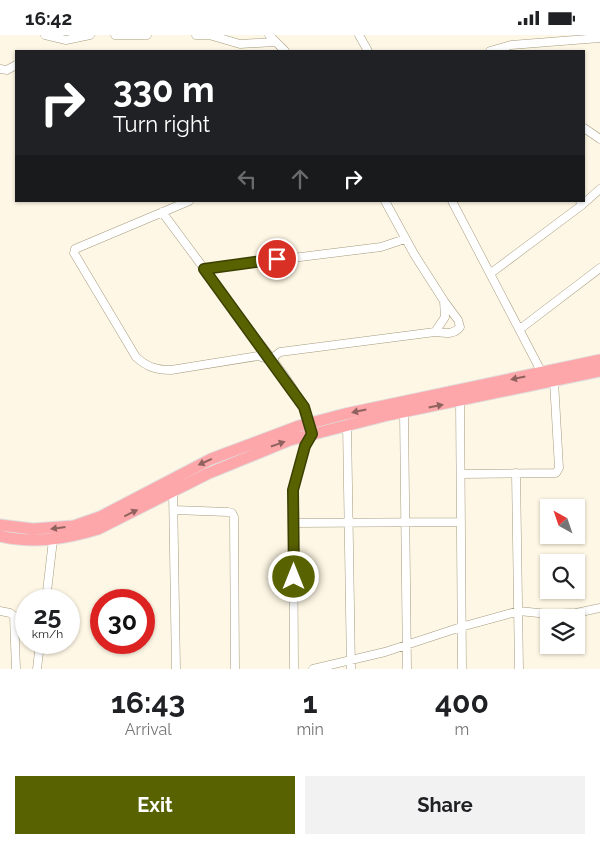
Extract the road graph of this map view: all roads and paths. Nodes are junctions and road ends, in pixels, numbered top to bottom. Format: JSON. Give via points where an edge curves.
{"nodes":[{"id":1,"x":45,"y":35,"type":"edge"},
{"id":2,"x":90,"y":35,"type":"edge"},
{"id":3,"x":115,"y":35,"type":"edge"},
{"id":4,"x":147,"y":35,"type":"edge"},
{"id":5,"x":196,"y":35,"type":"edge"},
{"id":6,"x":269,"y":35,"type":"edge"},
{"id":7,"x":359,"y":35,"type":"edge"},
{"id":8,"x":600,"y":38,"type":"edge"},
{"id":9,"x":275,"y":42,"type":"junction"},
{"id":10,"x":284,"y":50,"type":"edge"},
{"id":11,"x":367,"y":50,"type":"edge"},
{"id":12,"x":494,"y":50,"type":"edge"},
{"id":13,"x":15,"y":66,"type":"edge"},
{"id":14,"x":0,"y":69,"type":"edge"},
{"id":15,"x":585,"y":129,"type":"edge"},
{"id":16,"x":600,"y":139,"type":"edge"},
{"id":17,"x":600,"y":189,"type":"edge"},
{"id":18,"x":585,"y":200,"type":"edge"},
{"id":19,"x":187,"y":202,"type":"edge"},
{"id":20,"x":386,"y":202,"type":"edge"},
{"id":21,"x":452,"y":202,"type":"edge"},
{"id":22,"x":581,"y":203,"type":"edge"},
{"id":23,"x":162,"y":212,"type":"junction"},
{"id":24,"x":405,"y":239,"type":"junction"},
{"id":25,"x":600,"y":268,"type":"edge"},
{"id":26,"x":204,"y":269,"type":"junction"},
{"id":27,"x":491,"y":273,"type":"junction"},
{"id":28,"x":444,"y":301,"type":"junction"},
{"id":29,"x":520,"y":329,"type":"junction"},
{"id":30,"x":435,"y":332,"type":"junction"},
{"id":31,"x":600,"y":360,"type":"edge"},
{"id":32,"x":273,"y":361,"type":"junction"},
{"id":33,"x":600,"y":371,"type":"edge"},
{"id":34,"x":542,"y":373,"type":"junction"},
{"id":35,"x":554,"y":381,"type":"junction"},
{"id":36,"x":460,"y":401,"type":"junction"},
{"id":37,"x":404,"y":412,"type":"junction"},
{"id":38,"x":347,"y":425,"type":"junction"},
{"id":39,"x":311,"y":428,"type":"junction"},
{"id":40,"x":516,"y":473,"type":"junction"},
{"id":41,"x":461,"y":474,"type":"junction"},
{"id":42,"x":173,"y":491,"type":"junction"},
{"id":43,"x":174,"y":510,"type":"junction"},
{"id":44,"x":350,"y":522,"type":"junction"},
{"id":45,"x":461,"y":522,"type":"junction"},
{"id":46,"x":294,"y":523,"type":"junction"},
{"id":47,"x":405,"y":523,"type":"junction"},
{"id":48,"x":0,"y":525,"type":"edge"},
{"id":49,"x":0,"y":536,"type":"edge"},
{"id":50,"x":54,"y":540,"type":"junction"},
{"id":51,"x":47,"y":589,"type":"edge"},
{"id":52,"x":600,"y":608,"type":"edge"},
{"id":53,"x":0,"y":611,"type":"edge"},
{"id":54,"x":519,"y":611,"type":"junction"},
{"id":55,"x":461,"y":627,"type":"junction"},
{"id":56,"x":407,"y":645,"type":"junction"},
{"id":57,"x":350,"y":660,"type":"junction"},
{"id":58,"x":37,"y":665,"type":"edge"},
{"id":59,"x":16,"y":669,"type":"edge"},
{"id":60,"x":30,"y":669,"type":"edge"},
{"id":61,"x":176,"y":669,"type":"edge"},
{"id":62,"x":235,"y":669,"type":"edge"},
{"id":63,"x":294,"y":669,"type":"edge"},
{"id":64,"x":313,"y":669,"type":"edge"},
{"id":65,"x":350,"y":669,"type":"edge"},
{"id":66,"x":407,"y":669,"type":"edge"},
{"id":67,"x":462,"y":669,"type":"edge"},
{"id":68,"x":519,"y":669,"type":"edge"}],
"edges":[{"from":1,"to":2,"type":"street","via":[[66,40]]},
{"from":3,"to":4,"type":"street"},
{"from":5,"to":9,"type":"street","via":[[210,35],[240,44]]},
{"from":6,"to":9,"type":"street"},
{"from":7,"to":11,"type":"street"},
{"from":8,"to":12,"type":"street","via":[[511,45]]},
{"from":9,"to":10,"type":"street"},
{"from":13,"to":14,"type":"street","via":[[7,70]]},
{"from":15,"to":16,"type":"street"},
{"from":17,"to":18,"type":"street"},
{"from":19,"to":23,"type":"street"},
{"from":20,"to":24,"type":"street"},
{"from":21,"to":27,"type":"street"},
{"from":22,"to":27,"type":"street"},
{"from":23,"to":26,"type":"street"},
{"from":23,"to":32,"type":"street","via":[[75,249],[74,253],[136,357],[146,366],[160,370],[258,356]]},
{"from":24,"to":26,"type":"street","via":[[381,247]]},
{"from":24,"to":28,"type":"street"},
{"from":25,"to":29,"type":"street"},
{"from":26,"to":32,"type":"street"},
{"from":27,"to":29,"type":"street"},
{"from":28,"to":30,"type":"street","via":[[445,317]]},
{"from":28,"to":30,"type":"street","via":[[460,327],[448,334]]},
{"from":29,"to":34,"type":"street"},
{"from":30,"to":32,"type":"street","via":[[280,352]]},
{"from":31,"to":34,"type":"highway"},
{"from":32,"to":39,"type":"street","via":[[304,407]]},
{"from":33,"to":35,"type":"highway"},
{"from":34,"to":39,"type":"highway","one_way":true},
{"from":35,"to":36,"type":"highway"},
{"from":35,"to":40,"type":"street","via":[[559,468],[556,473]]},
{"from":37,"to":36,"type":"highway","one_way":true},
{"from":36,"to":41,"type":"street"},
{"from":37,"to":38,"type":"highway"},
{"from":37,"to":47,"type":"street"},
{"from":38,"to":39,"type":"highway"},
{"from":38,"to":44,"type":"street"},
{"from":42,"to":39,"type":"highway","one_way":true},
{"from":39,"to":46,"type":"street","via":[[296,474]]},
{"from":39,"to":48,"type":"highway","one_way":true,"via":[[211,459],[87,522],[46,529]]},
{"from":40,"to":41,"type":"street"},
{"from":40,"to":54,"type":"street"},
{"from":41,"to":45,"type":"street"},
{"from":42,"to":43,"type":"street"},
{"from":50,"to":42,"type":"highway","one_way":true,"via":[[98,529]]},
{"from":43,"to":61,"type":"street"},
{"from":43,"to":62,"type":"street","via":[[228,512],[234,517]]},
{"from":44,"to":46,"type":"street"},
{"from":44,"to":47,"type":"street"},
{"from":44,"to":57,"type":"street"},
{"from":45,"to":47,"type":"street"},
{"from":45,"to":55,"type":"street"},
{"from":46,"to":63,"type":"street"},
{"from":47,"to":56,"type":"street"},
{"from":49,"to":50,"type":"highway"},
{"from":50,"to":51,"type":"street"},
{"from":52,"to":54,"type":"street","via":[[576,613]]},
{"from":53,"to":59,"type":"street","via":[[14,616]]},
{"from":54,"to":55,"type":"street"},
{"from":54,"to":68,"type":"street"},
{"from":55,"to":56,"type":"street"},
{"from":55,"to":67,"type":"street"},
{"from":56,"to":57,"type":"street"},
{"from":56,"to":66,"type":"street"},
{"from":57,"to":64,"type":"street"},
{"from":57,"to":65,"type":"street"},
{"from":58,"to":60,"type":"street"}]}
